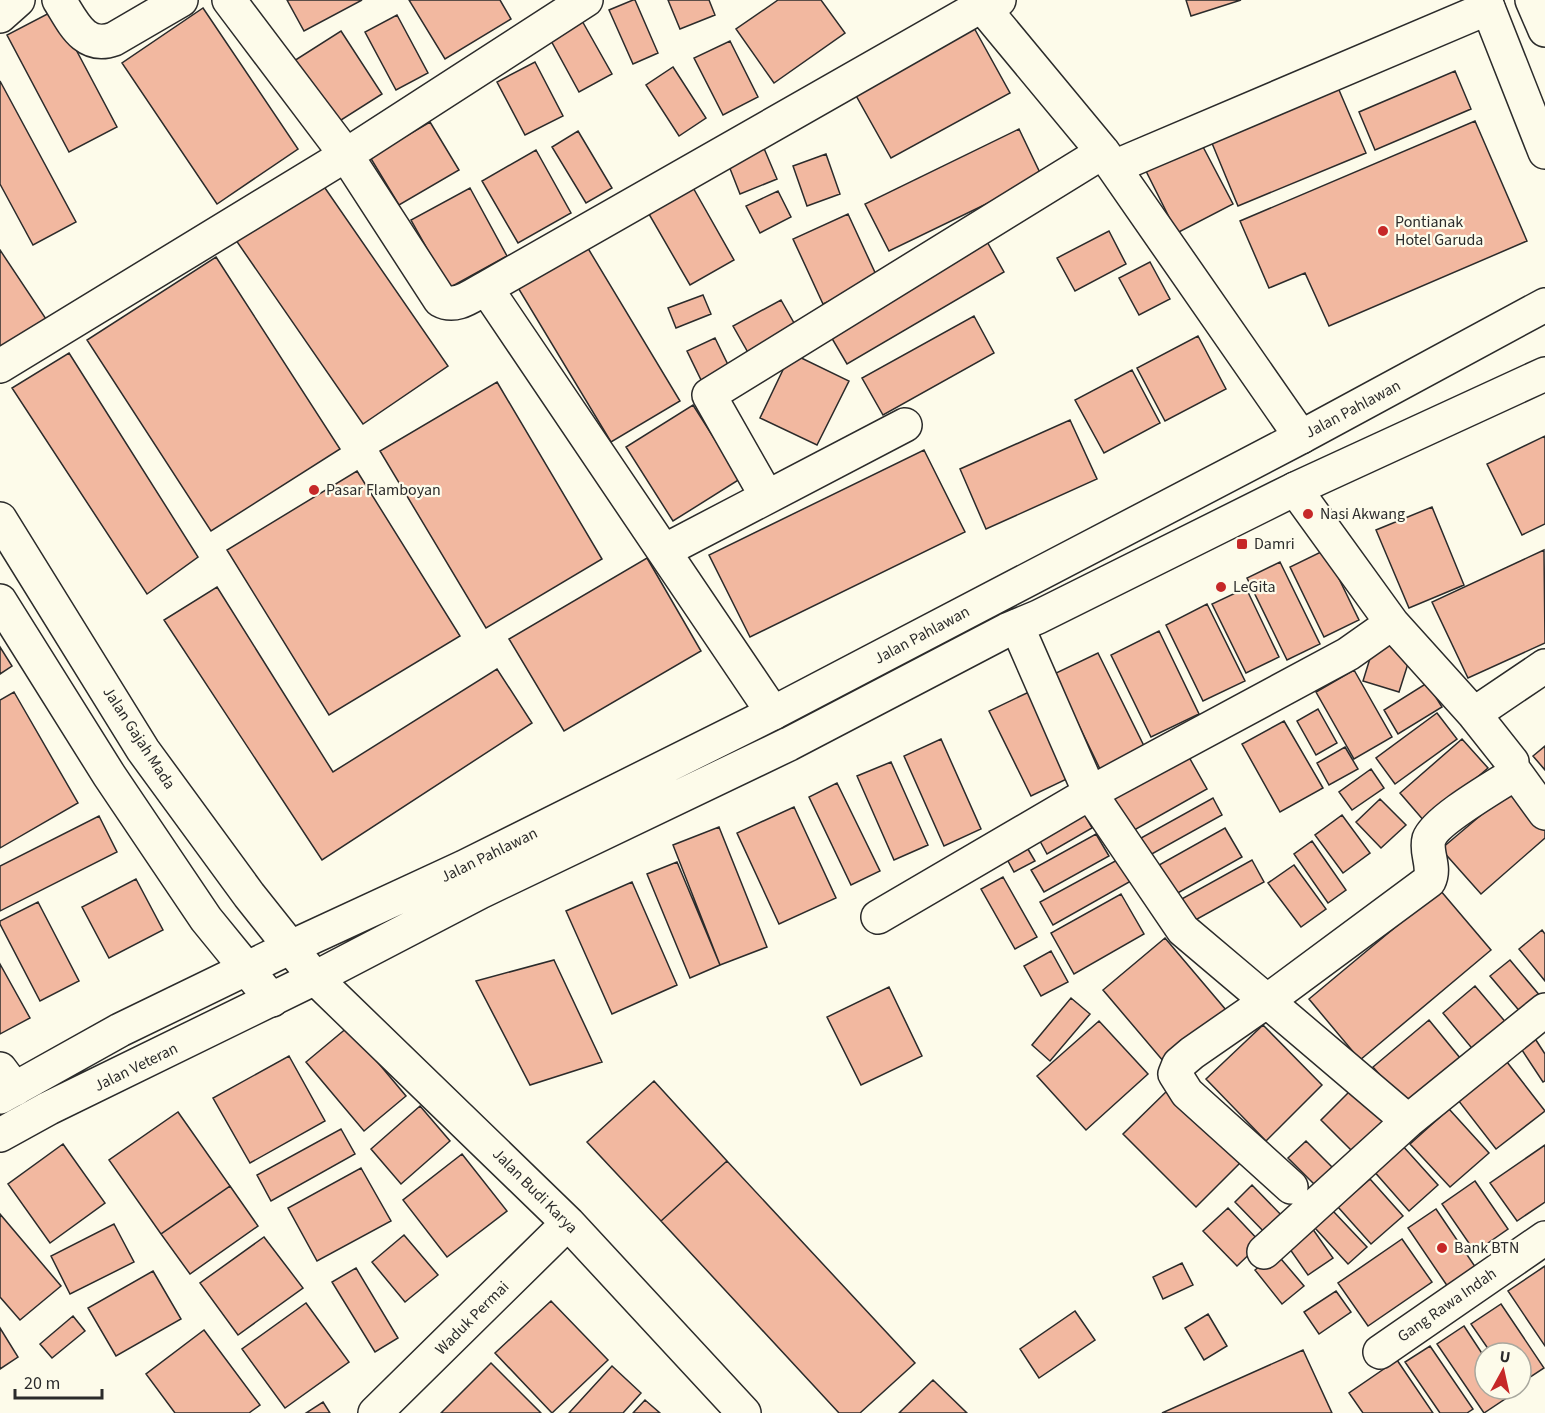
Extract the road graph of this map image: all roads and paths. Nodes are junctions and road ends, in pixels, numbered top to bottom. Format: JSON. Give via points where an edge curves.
{"nodes":[{"id":1,"x":18,"y":0,"type":"edge"},
{"id":2,"x":59,"y":0,"type":"edge"},
{"id":3,"x":181,"y":0,"type":"edge"},
{"id":4,"x":229,"y":0,"type":"edge"},
{"id":5,"x":586,"y":0,"type":"edge"},
{"id":6,"x":1532,"y":0,"type":"edge"},
{"id":7,"x":986,"y":2,"type":"edge"},
{"id":8,"x":1486,"y":4,"type":"edge"},
{"id":9,"x":0,"y":16,"type":"edge"},
{"id":10,"x":1545,"y":30,"type":"edge"},
{"id":11,"x":1545,"y":152,"type":"edge"},
{"id":12,"x":346,"y":155,"type":"junction"},
{"id":13,"x":1109,"y":160,"type":"junction"},
{"id":14,"x":486,"y":288,"type":"junction"},
{"id":15,"x":1545,"y":305,"type":"edge"},
{"id":16,"x":0,"y":366,"type":"edge"},
{"id":17,"x":1545,"y":374,"type":"edge"},
{"id":18,"x":905,"y":425,"type":"dead end"},
{"id":19,"x":1301,"y":437,"type":"junction"},
{"id":20,"x":1295,"y":489,"type":"junction"},
{"id":21,"x":767,"y":497,"type":"junction"},
{"id":22,"x":0,"y":519,"type":"edge"},
{"id":23,"x":664,"y":551,"type":"junction"},
{"id":24,"x":0,"y":601,"type":"edge"},
{"id":25,"x":1392,"y":622,"type":"junction"},
{"id":26,"x":1017,"y":626,"type":"junction"},
{"id":27,"x":1545,"y":666,"type":"edge"},
{"id":28,"x":773,"y":713,"type":"junction"},
{"id":29,"x":1474,"y":714,"type":"junction"},
{"id":30,"x":1513,"y":769,"type":"junction"},
{"id":31,"x":1090,"y":793,"type":"junction"},
{"id":32,"x":1545,"y":813,"type":"edge"},
{"id":33,"x":878,"y":917,"type":"dead end"},
{"id":34,"x":291,"y":947,"type":"junction"},
{"id":35,"x":246,"y":968,"type":"junction"},
{"id":36,"x":315,"y":978,"type":"junction"},
{"id":37,"x":272,"y":1000,"type":"junction"},
{"id":38,"x":1266,"y":1001,"type":"junction"},
{"id":39,"x":1545,"y":1010,"type":"edge"},
{"id":40,"x":5,"y":1085,"type":"edge"},
{"id":41,"x":1408,"y":1121,"type":"junction"},
{"id":42,"x":0,"y":1135,"type":"edge"},
{"id":43,"x":1291,"y":1187,"type":"dead end"},
{"id":44,"x":568,"y":1223,"type":"junction"},
{"id":45,"x":1545,"y":1238,"type":"edge"},
{"id":46,"x":1264,"y":1252,"type":"dead end"},
{"id":47,"x":1380,"y":1352,"type":"dead end"},
{"id":48,"x":375,"y":1413,"type":"edge"},
{"id":49,"x":744,"y":1413,"type":"edge"}],
"edges":[{"from":1,"to":9,"type":"main road"},
{"from":2,"to":3,"type":"main road","via":[[86,37],[103,43]]},
{"from":4,"to":12,"type":"main road"},
{"from":5,"to":12,"type":"main road"},
{"from":6,"to":10,"type":"main road"},
{"from":7,"to":13,"type":"main road"},
{"from":7,"to":14,"type":"main road"},
{"from":8,"to":11,"type":"main road"},
{"from":8,"to":13,"type":"main road"},
{"from":12,"to":14,"type":"main road","via":[[440,300],[454,304]]},
{"from":12,"to":16,"type":"main road"},
{"from":13,"to":19,"type":"main road"},
{"from":13,"to":21,"type":"main road","via":[[709,395]]},
{"from":14,"to":23,"type":"main road"},
{"from":15,"to":19,"type":"main road","name":"Jalan Pahlawan"},
{"from":17,"to":20,"type":"main road","name":"Jalan Pahlawan"},
{"from":18,"to":21,"type":"main road"},
{"from":19,"to":28,"type":"main road","name":"Jalan Pahlawan"},
{"from":20,"to":25,"type":"main road"},
{"from":20,"to":26,"type":"main road","name":"Jalan Pahlawan"},
{"from":21,"to":23,"type":"main road"},
{"from":22,"to":34,"type":"main road","name":"Jalan Gajah Mada","via":[[143,750]]},
{"from":23,"to":28,"type":"main road"},
{"from":24,"to":35,"type":"main road","via":[[109,776],[206,919]]},
{"from":25,"to":29,"type":"main road"},
{"from":25,"to":31,"type":"main road","via":[[1348,654]]},
{"from":26,"to":31,"type":"main road"},
{"from":26,"to":36,"type":"main road","name":"Jalan Pahlawan","via":[[789,744],[480,892]]},
{"from":27,"to":29,"type":"main road"},
{"from":28,"to":34,"type":"main road","name":"Jalan Pahlawan","via":[[464,867]]},
{"from":29,"to":30,"type":"main road","via":[[1512,762]]},
{"from":30,"to":32,"type":"main road"},
{"from":30,"to":38,"type":"main road","via":[[1511,776],[1438,825],[1429,839],[1429,880]]},
{"from":31,"to":33,"type":"main road"},
{"from":31,"to":38,"type":"main road","via":[[1183,930]]},
{"from":34,"to":35,"type":"main road","name":"Jalan Pahlawan"},
{"from":34,"to":36,"type":"main road","name":"Jalan Gajah Mada"},
{"from":35,"to":37,"type":"main road"},
{"from":35,"to":40,"type":"main road"},
{"from":36,"to":37,"type":"main road","name":"Jalan Pahlawan"},
{"from":36,"to":44,"type":"main road","name":"Jalan Budi Karya"},
{"from":37,"to":42,"type":"main road","name":"Jalan Veteran"},
{"from":38,"to":41,"type":"main road"},
{"from":38,"to":43,"type":"main road","via":[[1192,1053],[1179,1064],[1175,1074],[1187,1093]]},
{"from":39,"to":41,"type":"main road"},
{"from":41,"to":46,"type":"main road"},
{"from":44,"to":48,"type":"main road","name":"Waduk Permai"},
{"from":44,"to":49,"type":"main road","name":"Jalan Budi Karya"},
{"from":45,"to":47,"type":"main road","name":"Gang Rawa Indah"}]}
